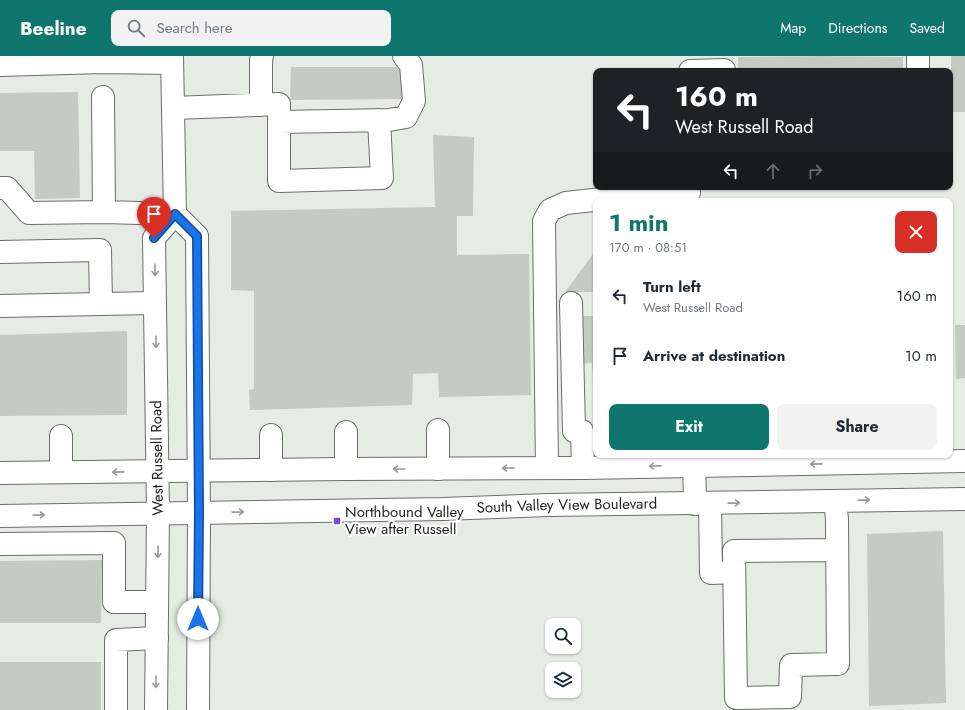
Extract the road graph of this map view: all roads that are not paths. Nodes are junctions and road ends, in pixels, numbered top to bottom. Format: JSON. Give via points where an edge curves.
{"nodes":[{"id":1,"x":262,"y":56,"type":"edge"},
{"id":2,"x":404,"y":56,"type":"edge"},
{"id":3,"x":687,"y":56,"type":"edge"},
{"id":4,"x":918,"y":56,"type":"edge"},
{"id":5,"x":102,"y":59,"type":"edge"},
{"id":6,"x":172,"y":60,"type":"edge"},
{"id":7,"x":0,"y":65,"type":"edge"},
{"id":8,"x":724,"y":66,"type":"edge"},
{"id":9,"x":689,"y":68,"type":"edge"},
{"id":10,"x":710,"y":68,"type":"edge"},
{"id":11,"x":918,"y":68,"type":"edge"},
{"id":12,"x":103,"y":97,"type":"dead end"},
{"id":13,"x":261,"y":105,"type":"junction"},
{"id":14,"x":173,"y":108,"type":"junction"},
{"id":15,"x":378,"y":120,"type":"junction"},
{"id":16,"x":279,"y":122,"type":"junction"},
{"id":17,"x":0,"y":188,"type":"edge"},
{"id":18,"x":689,"y":194,"type":"edge"},
{"id":19,"x":605,"y":198,"type":"edge"},
{"id":20,"x":593,"y":200,"type":"edge"},
{"id":21,"x":104,"y":212,"type":"junction"},
{"id":22,"x":175,"y":214,"type":"junction"},
{"id":23,"x":0,"y":252,"type":"edge"},
{"id":24,"x":155,"y":303,"type":"junction"},
{"id":25,"x":571,"y":303,"type":"dead end"},
{"id":26,"x":101,"y":304,"type":"junction"},
{"id":27,"x":0,"y":306,"type":"edge"},
{"id":28,"x":438,"y":430,"type":"dead end"},
{"id":29,"x":346,"y":432,"type":"dead end"},
{"id":30,"x":271,"y":435,"type":"dead end"},
{"id":31,"x":61,"y":436,"type":"dead end"},
{"id":32,"x":919,"y":458,"type":"edge"},
{"id":33,"x":694,"y":460,"type":"edge"},
{"id":34,"x":764,"y":460,"type":"edge"},
{"id":35,"x":629,"y":461,"type":"edge"},
{"id":36,"x":965,"y":461,"type":"edge"},
{"id":37,"x":547,"y":468,"type":"junction"},
{"id":38,"x":583,"y":468,"type":"junction"},
{"id":39,"x":346,"y":469,"type":"junction"},
{"id":40,"x":438,"y":469,"type":"junction"},
{"id":41,"x":271,"y":470,"type":"junction"},
{"id":42,"x":157,"y":471,"type":"junction"},
{"id":43,"x":199,"y":471,"type":"junction"},
{"id":44,"x":61,"y":472,"type":"junction"},
{"id":45,"x":0,"y":473,"type":"edge"},
{"id":46,"x":965,"y":498,"type":"edge"},
{"id":47,"x":835,"y":501,"type":"junction"},
{"id":48,"x":702,"y":504,"type":"junction"},
{"id":49,"x":158,"y":513,"type":"junction"},
{"id":50,"x":199,"y":513,"type":"junction"},
{"id":51,"x":104,"y":514,"type":"junction"},
{"id":52,"x":0,"y":516,"type":"edge"},
{"id":53,"x":104,"y":543,"type":"junction"},
{"id":54,"x":0,"y":544,"type":"edge"},
{"id":55,"x":836,"y":550,"type":"junction"},
{"id":56,"x":734,"y":572,"type":"junction"},
{"id":57,"x":157,"y":602,"type":"junction"},
{"id":58,"x":157,"y":638,"type":"junction"},
{"id":59,"x":791,"y":704,"type":"edge"},
{"id":60,"x":116,"y":710,"type":"edge"},
{"id":61,"x":156,"y":710,"type":"edge"},
{"id":62,"x":198,"y":710,"type":"edge"}],
"edges":[{"from":1,"to":13,"type":"main road"},
{"from":2,"to":15,"type":"main road","via":[[411,65],[414,101],[406,117]]},
{"from":3,"to":9,"type":"main road"},
{"from":4,"to":11,"type":"main road"},
{"from":5,"to":6,"type":"main road"},
{"from":5,"to":7,"type":"main road"},
{"from":6,"to":14,"type":"main road"},
{"from":8,"to":10,"type":"main road"},
{"from":12,"to":21,"type":"main road"},
{"from":13,"to":14,"type":"main road"},
{"from":13,"to":16,"type":"main road","via":[[279,104]]},
{"from":14,"to":22,"type":"main road"},
{"from":15,"to":16,"type":"main road"},
{"from":15,"to":16,"type":"main road","via":[[382,178],[280,181]]},
{"from":17,"to":21,"type":"main road","via":[[7,188],[29,213]]},
{"from":18,"to":19,"type":"main road"},
{"from":20,"to":37,"type":"main road","via":[[566,203],[550,210],[544,222]]},
{"from":21,"to":22,"type":"main road"},
{"from":22,"to":24,"type":"main road","name":"West Russell Road","one_way":true,"via":[[154,238]]},
{"from":22,"to":43,"type":"main road","via":[[197,236]]},
{"from":23,"to":26,"type":"main road","via":[[100,250]]},
{"from":24,"to":26,"type":"main road"},
{"from":24,"to":42,"type":"main road","name":"West Russell Road","one_way":true},
{"from":25,"to":38,"type":"main road","via":[[578,431]]},
{"from":26,"to":27,"type":"main road"},
{"from":28,"to":40,"type":"main road"},
{"from":29,"to":39,"type":"main road"},
{"from":30,"to":41,"type":"main road"},
{"from":31,"to":44,"type":"main road"},
{"from":32,"to":34,"type":"main road","one_way":true},
{"from":32,"to":36,"type":"main road"},
{"from":33,"to":34,"type":"main road"},
{"from":33,"to":35,"type":"main road","one_way":true},
{"from":33,"to":48,"type":"main road"},
{"from":35,"to":38,"type":"main road"},
{"from":37,"to":38,"type":"main road"},
{"from":37,"to":40,"type":"main road","one_way":true},
{"from":40,"to":39,"type":"main road","one_way":true},
{"from":39,"to":41,"type":"main road"},
{"from":41,"to":43,"type":"main road"},
{"from":42,"to":43,"type":"main road"},
{"from":42,"to":44,"type":"main road","one_way":true},
{"from":42,"to":49,"type":"main road","name":"West Russell Road"},
{"from":43,"to":50,"type":"main road"},
{"from":44,"to":45,"type":"main road"},
{"from":47,"to":46,"type":"main road","name":"South Valley View Boulevard","one_way":true},
{"from":48,"to":47,"type":"main road","name":"South Valley View Boulevard","one_way":true},
{"from":47,"to":55,"type":"main road"},
{"from":50,"to":48,"type":"main road","name":"South Valley View Boulevard","one_way":true},
{"from":48,"to":56,"type":"main road","via":[[711,573]]},
{"from":49,"to":50,"type":"main road","name":"South Valley View Boulevard"},
{"from":49,"to":51,"type":"main road","name":"South Valley View Boulevard"},
{"from":49,"to":57,"type":"main road","name":"West Russell Road","one_way":true},
{"from":50,"to":62,"type":"main road"},
{"from":52,"to":51,"type":"main road","name":"South Valley View Boulevard","one_way":true},
{"from":51,"to":53,"type":"main road"},
{"from":53,"to":54,"type":"main road"},
{"from":53,"to":57,"type":"main road","via":[[114,543],[114,602]]},
{"from":55,"to":56,"type":"main road","via":[[734,550]]},
{"from":55,"to":59,"type":"main road","via":[[838,664],[791,665]]},
{"from":56,"to":59,"type":"main road","via":[[736,698]]},
{"from":57,"to":58,"type":"main road","name":"West Russell Road"},
{"from":58,"to":60,"type":"main road","via":[[116,640]]},
{"from":58,"to":61,"type":"main road","name":"West Russell Road","one_way":true}]}
